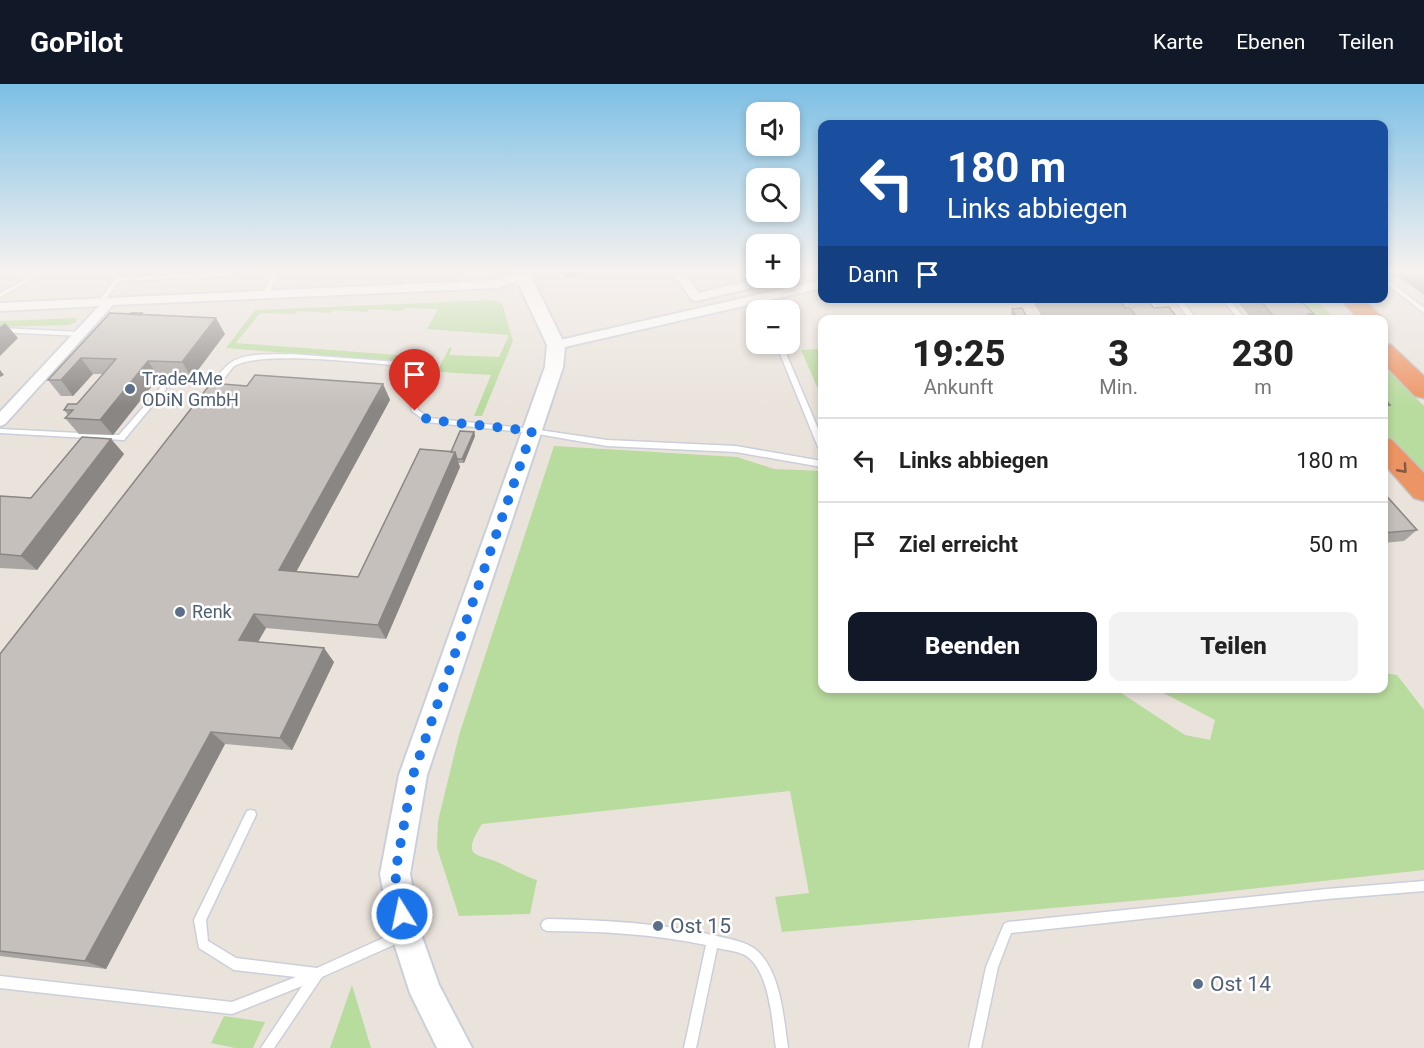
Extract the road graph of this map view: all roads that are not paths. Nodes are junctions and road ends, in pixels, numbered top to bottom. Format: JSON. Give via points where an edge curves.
{"nodes":[{"id":1,"x":94,"y":317,"type":"edge"},
{"id":2,"x":542,"y":317,"type":"edge"},
{"id":3,"x":676,"y":317,"type":"edge"},
{"id":4,"x":0,"y":330,"type":"edge"},
{"id":5,"x":81,"y":334,"type":"junction"},
{"id":6,"x":1388,"y":334,"type":"edge"},
{"id":7,"x":556,"y":345,"type":"junction"},
{"id":8,"x":783,"y":354,"type":"edge"},
{"id":9,"x":1388,"y":355,"type":"edge"},
{"id":10,"x":430,"y":357,"type":"dead end"},
{"id":11,"x":1424,"y":367,"type":"edge"},
{"id":12,"x":422,"y":370,"type":"junction"},
{"id":13,"x":163,"y":388,"type":"dead end"},
{"id":14,"x":1424,"y":390,"type":"edge"},
{"id":15,"x":202,"y":401,"type":"edge"},
{"id":16,"x":0,"y":421,"type":"edge"},
{"id":17,"x":532,"y":431,"type":"junction"},
{"id":18,"x":0,"y":432,"type":"edge"},
{"id":19,"x":818,"y":437,"type":"edge"},
{"id":20,"x":1388,"y":451,"type":"edge"},
{"id":21,"x":818,"y":463,"type":"edge"},
{"id":22,"x":1424,"y":491,"type":"edge"},
{"id":23,"x":251,"y":815,"type":"dead end"},
{"id":24,"x":1424,"y":886,"type":"edge"},
{"id":25,"x":547,"y":925,"type":"dead end"},
{"id":26,"x":406,"y":934,"type":"junction"},
{"id":27,"x":713,"y":941,"type":"junction"},
{"id":28,"x":318,"y":974,"type":"junction"},
{"id":29,"x":0,"y":982,"type":"edge"},
{"id":30,"x":267,"y":1048,"type":"edge"},
{"id":31,"x":455,"y":1048,"type":"edge"},
{"id":32,"x":690,"y":1048,"type":"edge"},
{"id":33,"x":782,"y":1048,"type":"edge"},
{"id":34,"x":975,"y":1048,"type":"edge"}],
"edges":[{"from":1,"to":5,"type":"street"},
{"from":2,"to":7,"type":"main road"},
{"from":3,"to":7,"type":"street"},
{"from":4,"to":5,"type":"lane"},
{"from":5,"to":16,"type":"street"},
{"from":6,"to":11,"type":"highway"},
{"from":7,"to":17,"type":"main road","via":[[554,367]]},
{"from":8,"to":19,"type":"lane"},
{"from":9,"to":14,"type":"highway"},
{"from":10,"to":12,"type":"lane"},
{"from":12,"to":15,"type":"lane","via":[[412,365],[248,357],[235,362]]},
{"from":12,"to":17,"type":"lane","via":[[425,374],[412,398],[419,416]]},
{"from":13,"to":18,"type":"lane","via":[[121,438]]},
{"from":17,"to":21,"type":"lane","via":[[607,443],[736,449]]},
{"from":17,"to":26,"type":"main road","via":[[413,775],[395,874]]},
{"from":20,"to":22,"type":"highway","one_way":true},
{"from":23,"to":28,"type":"lane","via":[[200,920],[204,944],[234,964]]},
{"from":24,"to":34,"type":"lane","via":[[1008,928],[992,967]]},
{"from":25,"to":27,"type":"lane","via":[[656,929]]},
{"from":26,"to":28,"type":"lane"},
{"from":26,"to":31,"type":"main road","via":[[426,993]]},
{"from":27,"to":32,"type":"lane"},
{"from":27,"to":33,"type":"lane","via":[[748,951],[758,958],[774,994]]},
{"from":28,"to":29,"type":"lane","via":[[232,1008]]},
{"from":28,"to":30,"type":"lane"}]}
